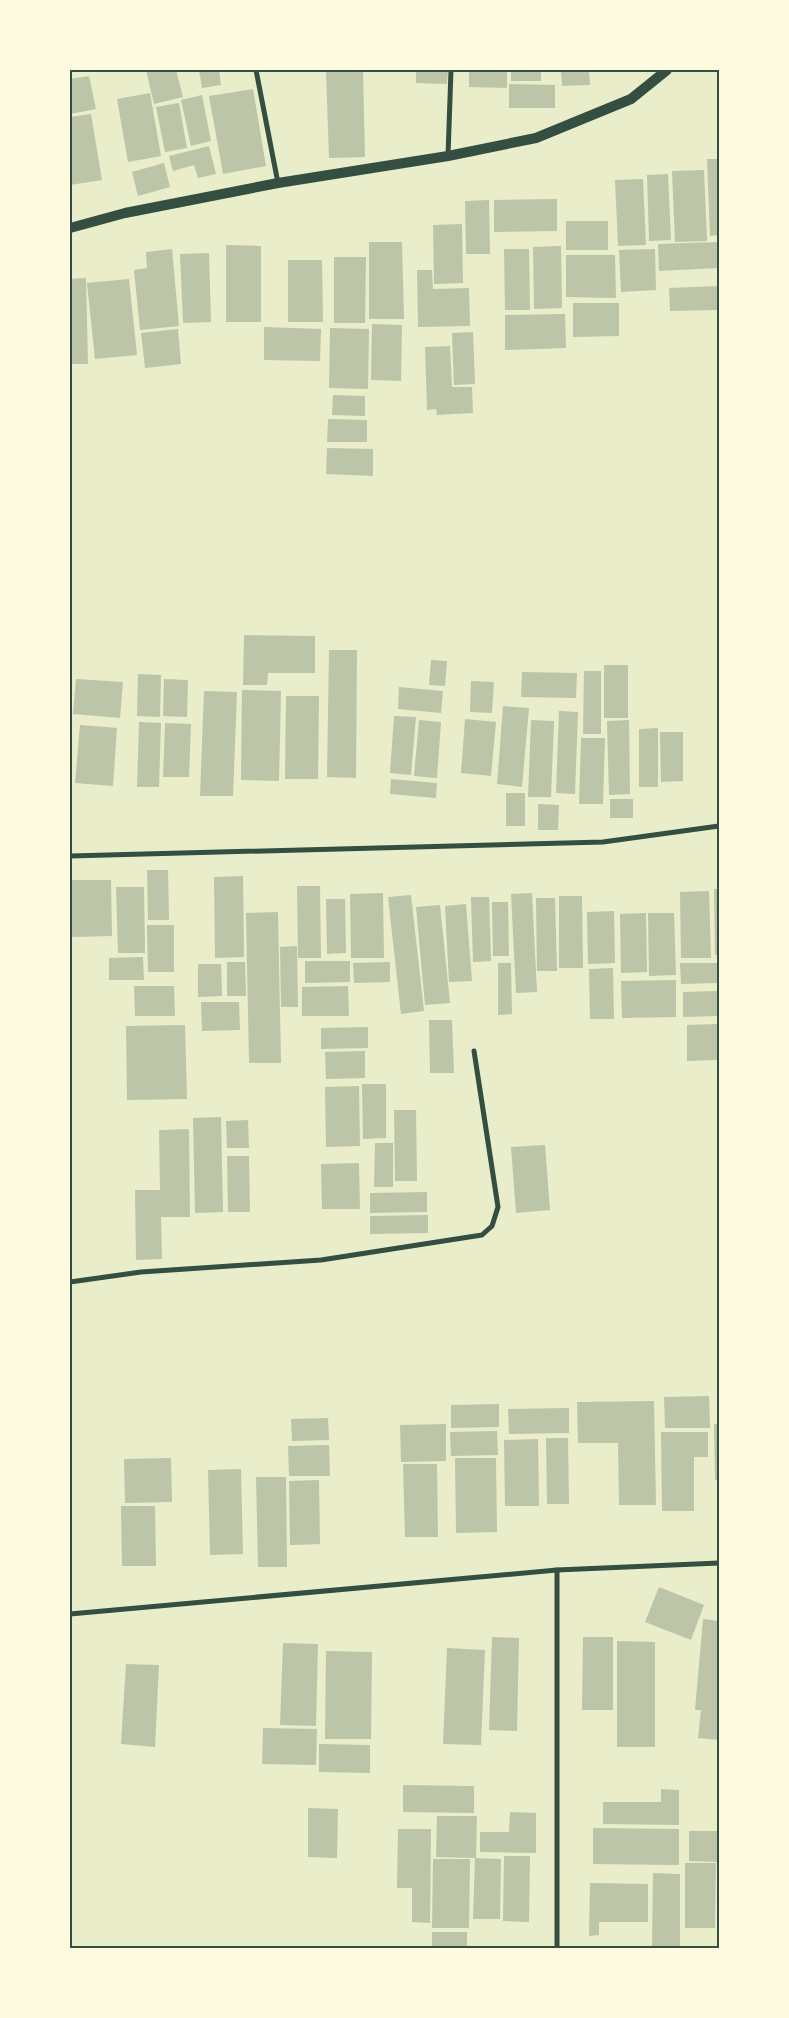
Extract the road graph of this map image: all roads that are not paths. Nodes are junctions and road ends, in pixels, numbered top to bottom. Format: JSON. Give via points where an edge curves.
{"nodes":[{"id":1,"x":256,"y":70,"type":"edge"},
{"id":2,"x":451,"y":70,"type":"edge"},
{"id":3,"x":667,"y":70,"type":"edge"},
{"id":4,"x":448,"y":156,"type":"junction"},
{"id":5,"x":278,"y":183,"type":"junction"},
{"id":6,"x":70,"y":228,"type":"edge"},
{"id":7,"x":719,"y":826,"type":"edge"},
{"id":8,"x":70,"y":856,"type":"edge"},
{"id":9,"x":474,"y":1051,"type":"dead end"},
{"id":10,"x":70,"y":1282,"type":"edge"},
{"id":11,"x":719,"y":1563,"type":"edge"},
{"id":12,"x":557,"y":1570,"type":"junction"},
{"id":13,"x":70,"y":1614,"type":"edge"},
{"id":14,"x":557,"y":1948,"type":"edge"}],
"edges":[{"from":1,"to":5,"type":"street"},
{"from":2,"to":4,"type":"street"},
{"from":3,"to":4,"type":"main road","via":[[631,99],[536,138]]},
{"from":4,"to":5,"type":"main road"},
{"from":5,"to":6,"type":"main road","via":[[125,213]]},
{"from":7,"to":8,"type":"street","via":[[603,842]]},
{"from":9,"to":10,"type":"street","via":[[498,1207],[492,1226],[482,1235],[321,1260],[141,1272]]},
{"from":11,"to":12,"type":"street"},
{"from":12,"to":13,"type":"street"},
{"from":12,"to":14,"type":"street"}]}
